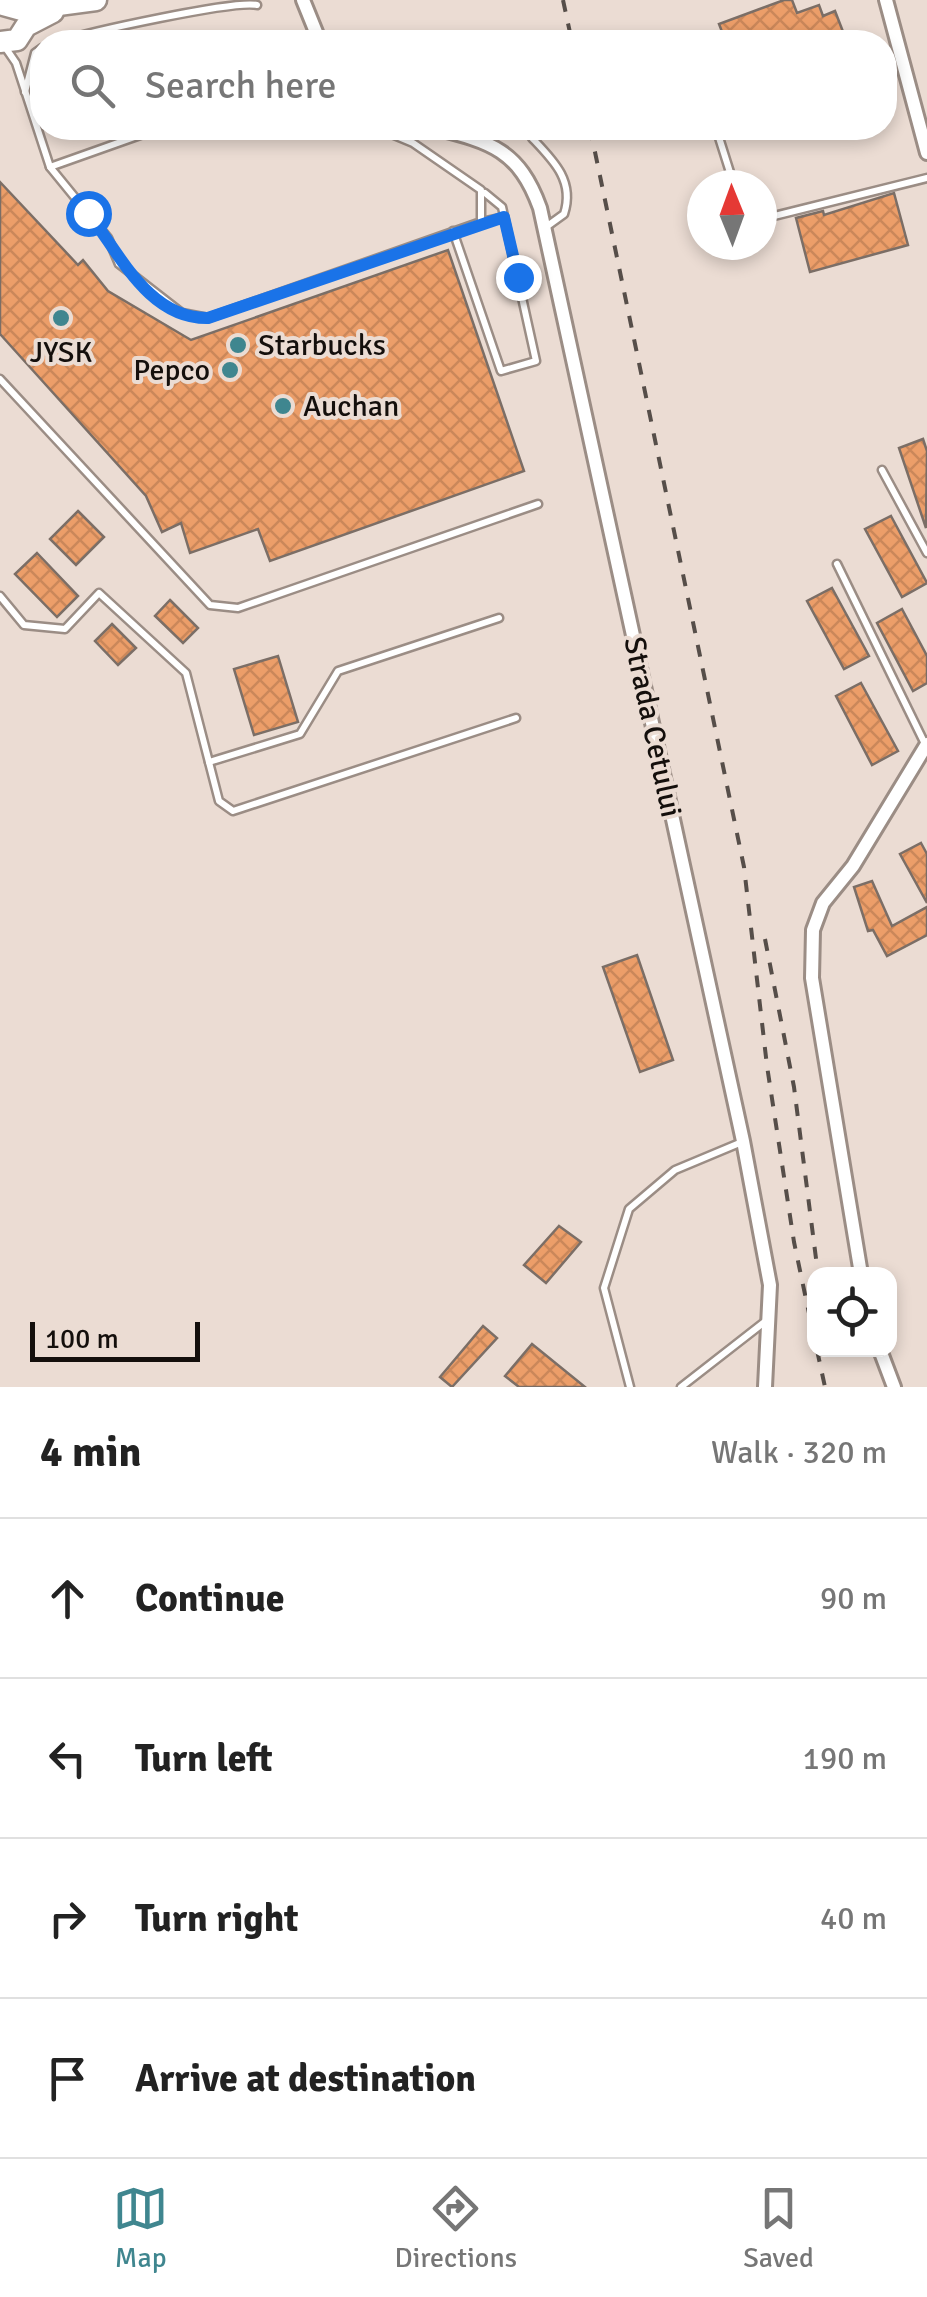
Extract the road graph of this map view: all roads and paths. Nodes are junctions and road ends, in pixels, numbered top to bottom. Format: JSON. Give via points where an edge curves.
{"nodes":[{"id":1,"x":96,"y":0,"type":"edge"},
{"id":2,"x":303,"y":0,"type":"edge"},
{"id":3,"x":886,"y":0,"type":"edge"},
{"id":4,"x":257,"y":5,"type":"dead end"},
{"id":5,"x":8,"y":21,"type":"edge"},
{"id":6,"x":108,"y":30,"type":"edge"},
{"id":7,"x":315,"y":30,"type":"edge"},
{"id":8,"x":894,"y":30,"type":"edge"},
{"id":9,"x":897,"y":41,"type":"edge"},
{"id":10,"x":16,"y":63,"type":"junction"},
{"id":11,"x":30,"y":71,"type":"edge"},
{"id":12,"x":25,"y":93,"type":"junction"},
{"id":13,"x":30,"y":108,"type":"edge"},
{"id":14,"x":41,"y":140,"type":"edge"},
{"id":15,"x":126,"y":140,"type":"edge"},
{"id":16,"x":407,"y":140,"type":"edge"},
{"id":17,"x":479,"y":140,"type":"edge"},
{"id":18,"x":534,"y":140,"type":"edge"},
{"id":19,"x":720,"y":140,"type":"edge"},
{"id":20,"x":927,"y":153,"type":"edge"},
{"id":21,"x":50,"y":167,"type":"junction"},
{"id":22,"x":729,"y":170,"type":"edge"},
{"id":23,"x":927,"y":178,"type":"edge"},
{"id":24,"x":481,"y":190,"type":"junction"},
{"id":25,"x":777,"y":214,"type":"edge"},
{"id":26,"x":504,"y":217,"type":"junction"},
{"id":27,"x":481,"y":222,"type":"junction"},
{"id":28,"x":544,"y":228,"type":"junction"},
{"id":29,"x":453,"y":231,"type":"junction"},
{"id":30,"x":0,"y":379,"type":"edge"},
{"id":31,"x":882,"y":470,"type":"dead end"},
{"id":32,"x":538,"y":504,"type":"dead end"},
{"id":33,"x":927,"y":554,"type":"edge"},
{"id":34,"x":837,"y":564,"type":"dead end"},
{"id":35,"x":0,"y":596,"type":"edge"},
{"id":36,"x":12,"y":610,"type":"junction"},
{"id":37,"x":0,"y":614,"type":"edge"},
{"id":38,"x":499,"y":618,"type":"dead end"},
{"id":39,"x":516,"y":718,"type":"dead end"},
{"id":40,"x":926,"y":744,"type":"edge"},
{"id":41,"x":209,"y":762,"type":"junction"},
{"id":42,"x":744,"y":1141,"type":"junction"},
{"id":43,"x":860,"y":1267,"type":"edge"},
{"id":44,"x":768,"y":1318,"type":"junction"},
{"id":45,"x":883,"y":1357,"type":"edge"},
{"id":46,"x":630,"y":1387,"type":"edge"},
{"id":47,"x":682,"y":1387,"type":"edge"},
{"id":48,"x":765,"y":1387,"type":"edge"},
{"id":49,"x":894,"y":1387,"type":"edge"}],
"edges":[{"from":1,"to":5,"type":"main road"},
{"from":2,"to":7,"type":"street"},
{"from":3,"to":8,"type":"street"},
{"from":4,"to":6,"type":"lane","via":[[220,3]]},
{"from":5,"to":10,"type":"lane"},
{"from":5,"to":10,"type":"lane"},
{"from":9,"to":20,"type":"street"},
{"from":10,"to":12,"type":"lane"},
{"from":11,"to":12,"type":"lane"},
{"from":12,"to":13,"type":"lane"},
{"from":14,"to":21,"type":"lane"},
{"from":15,"to":21,"type":"lane"},
{"from":16,"to":24,"type":"lane"},
{"from":17,"to":28,"type":"street","name":"Strada Cetului","via":[[519,164]]},
{"from":18,"to":28,"type":"lane","via":[[561,169],[568,195],[564,214]]},
{"from":19,"to":22,"type":"lane"},
{"from":21,"to":29,"type":"lane","via":[[108,238],[120,264],[160,299],[195,318]]},
{"from":23,"to":25,"type":"lane"},
{"from":24,"to":26,"type":"lane"},
{"from":24,"to":27,"type":"lane"},
{"from":26,"to":27,"type":"lane"},
{"from":26,"to":29,"type":"lane","via":[[536,361],[501,371]]},
{"from":27,"to":29,"type":"lane"},
{"from":28,"to":42,"type":"street","name":"Strada Cetului"},
{"from":30,"to":32,"type":"lane","via":[[210,605],[222,610]]},
{"from":31,"to":33,"type":"lane"},
{"from":34,"to":40,"type":"lane"},
{"from":35,"to":36,"type":"lane"},
{"from":36,"to":37,"type":"lane"},
{"from":36,"to":41,"type":"lane","via":[[24,625],[65,629],[99,592],[186,673]]},
{"from":38,"to":41,"type":"lane","via":[[338,670],[300,734]]},
{"from":39,"to":41,"type":"lane","via":[[233,811],[219,802]]},
{"from":40,"to":43,"type":"street","via":[[824,902],[813,930],[812,978]]},
{"from":42,"to":44,"type":"street","name":"Strada Cetului","via":[[770,1285]]},
{"from":42,"to":46,"type":"lane","via":[[674,1170],[629,1209],[604,1288]]},
{"from":44,"to":47,"type":"lane"},
{"from":44,"to":48,"type":"street","name":"Strada Cetului"},
{"from":45,"to":49,"type":"street"}]}
